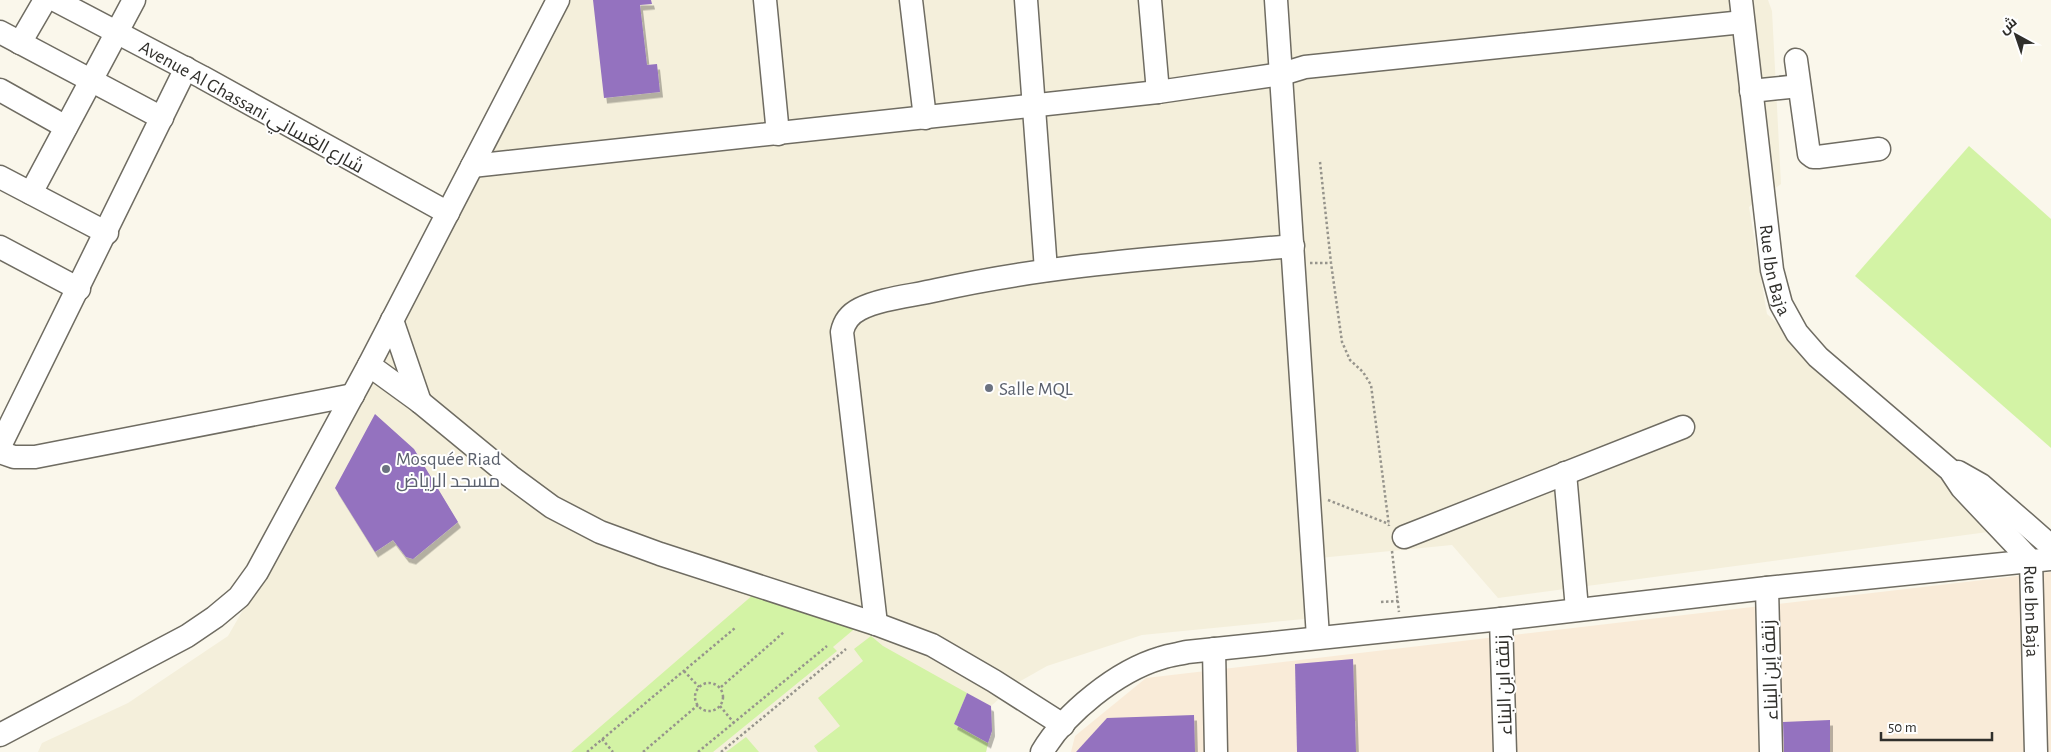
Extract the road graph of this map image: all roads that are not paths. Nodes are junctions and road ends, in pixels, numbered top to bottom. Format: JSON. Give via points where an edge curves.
{"nodes":[{"id":1,"x":45,"y":0,"type":"edge"},
{"id":2,"x":56,"y":0,"type":"edge"},
{"id":3,"x":134,"y":0,"type":"edge"},
{"id":4,"x":558,"y":0,"type":"edge"},
{"id":5,"x":765,"y":0,"type":"edge"},
{"id":6,"x":911,"y":0,"type":"edge"},
{"id":7,"x":1026,"y":0,"type":"edge"},
{"id":8,"x":1150,"y":0,"type":"edge"},
{"id":9,"x":1276,"y":0,"type":"edge"},
{"id":10,"x":1741,"y":0,"type":"edge"},
{"id":11,"x":1743,"y":22,"type":"junction"},
{"id":12,"x":0,"y":32,"type":"edge"},
{"id":13,"x":118,"y":33,"type":"junction"},
{"id":14,"x":20,"y":43,"type":"junction"},
{"id":15,"x":1796,"y":60,"type":"dead end"},
{"id":16,"x":186,"y":68,"type":"junction"},
{"id":17,"x":1282,"y":74,"type":"junction"},
{"id":18,"x":92,"y":80,"type":"junction"},
{"id":19,"x":1799,"y":86,"type":"junction"},
{"id":20,"x":0,"y":90,"type":"edge"},
{"id":21,"x":1751,"y":91,"type":"junction"},
{"id":22,"x":1158,"y":92,"type":"junction"},
{"id":23,"x":1034,"y":106,"type":"junction"},
{"id":24,"x":162,"y":118,"type":"junction"},
{"id":25,"x":925,"y":118,"type":"junction"},
{"id":26,"x":66,"y":127,"type":"junction"},
{"id":27,"x":778,"y":134,"type":"junction"},
{"id":28,"x":1879,"y":149,"type":"dead end"},
{"id":29,"x":472,"y":166,"type":"junction"},
{"id":30,"x":0,"y":177,"type":"edge"},
{"id":31,"x":31,"y":193,"type":"junction"},
{"id":32,"x":448,"y":213,"type":"junction"},
{"id":33,"x":107,"y":232,"type":"junction"},
{"id":34,"x":1293,"y":246,"type":"junction"},
{"id":35,"x":0,"y":247,"type":"edge"},
{"id":36,"x":1046,"y":270,"type":"junction"},
{"id":37,"x":79,"y":289,"type":"junction"},
{"id":38,"x":392,"y":320,"type":"junction"},
{"id":39,"x":369,"y":365,"type":"junction"},
{"id":40,"x":353,"y":395,"type":"junction"},
{"id":41,"x":420,"y":402,"type":"junction"},
{"id":42,"x":1683,"y":427,"type":"dead end"},
{"id":43,"x":0,"y":446,"type":"edge"},
{"id":44,"x":0,"y":452,"type":"edge"},
{"id":45,"x":1950,"y":470,"type":"junction"},
{"id":46,"x":1566,"y":473,"type":"junction"},
{"id":47,"x":1394,"y":534,"type":"road end"},
{"id":48,"x":2051,"y":546,"type":"edge"},
{"id":49,"x":2041,"y":560,"type":"edge"},
{"id":50,"x":1766,"y":588,"type":"junction"},
{"id":51,"x":1577,"y":609,"type":"junction"},
{"id":52,"x":1501,"y":619,"type":"junction"},
{"id":53,"x":876,"y":624,"type":"junction"},
{"id":54,"x":1318,"y":637,"type":"junction"},
{"id":55,"x":1214,"y":649,"type":"junction"},
{"id":56,"x":1062,"y":725,"type":"junction"},
{"id":57,"x":0,"y":735,"type":"edge"},
{"id":58,"x":1042,"y":752,"type":"edge"},
{"id":59,"x":1216,"y":752,"type":"edge"},
{"id":60,"x":1505,"y":752,"type":"edge"},
{"id":61,"x":1771,"y":752,"type":"edge"},
{"id":62,"x":2036,"y":752,"type":"edge"}],
"edges":[{"from":1,"to":14,"type":"street"},
{"from":2,"to":13,"type":"street","name":"Avenue Al Ghassani شارع الغساني"},
{"from":3,"to":13,"type":"street"},
{"from":4,"to":29,"type":"street"},
{"from":5,"to":27,"type":"street"},
{"from":6,"to":25,"type":"street"},
{"from":7,"to":23,"type":"street"},
{"from":8,"to":22,"type":"street"},
{"from":9,"to":17,"type":"street"},
{"from":10,"to":11,"type":"street","name":"Rue Ibn Baja"},
{"from":11,"to":17,"type":"street","via":[[1305,67]]},
{"from":11,"to":21,"type":"street","name":"Rue Ibn Baja"},
{"from":12,"to":14,"type":"street"},
{"from":13,"to":16,"type":"street","name":"Avenue Al Ghassani شارع الغساني"},
{"from":13,"to":18,"type":"street"},
{"from":14,"to":18,"type":"street"},
{"from":15,"to":19,"type":"street"},
{"from":16,"to":24,"type":"street"},
{"from":16,"to":32,"type":"street","name":"Avenue Al Ghassani شارع الغساني"},
{"from":17,"to":22,"type":"street"},
{"from":17,"to":34,"type":"street"},
{"from":18,"to":24,"type":"street"},
{"from":18,"to":26,"type":"street"},
{"from":19,"to":21,"type":"street"},
{"from":19,"to":28,"type":"street","via":[[1809,154],[1818,157]]},
{"from":20,"to":26,"type":"street"},
{"from":21,"to":45,"type":"street","name":"Rue Ibn Baja","via":[[1772,270],[1781,304],[1798,333],[1818,357]]},
{"from":22,"to":23,"type":"street"},
{"from":23,"to":25,"type":"street"},
{"from":23,"to":36,"type":"street"},
{"from":24,"to":33,"type":"street"},
{"from":25,"to":27,"type":"street"},
{"from":26,"to":31,"type":"street"},
{"from":27,"to":29,"type":"street"},
{"from":29,"to":32,"type":"street"},
{"from":30,"to":31,"type":"street"},
{"from":31,"to":33,"type":"street"},
{"from":32,"to":38,"type":"street"},
{"from":33,"to":37,"type":"street"},
{"from":34,"to":36,"type":"street"},
{"from":34,"to":54,"type":"street"},
{"from":35,"to":37,"type":"street"},
{"from":36,"to":53,"type":"street","via":[[868,305],[843,325]]},
{"from":37,"to":43,"type":"street"},
{"from":38,"to":39,"type":"street"},
{"from":38,"to":41,"type":"street"},
{"from":39,"to":40,"type":"street"},
{"from":39,"to":41,"type":"street"},
{"from":40,"to":44,"type":"street","via":[[35,457],[14,457]]},
{"from":40,"to":57,"type":"street","via":[[258,572],[239,597],[187,636]]},
{"from":41,"to":53,"type":"street","via":[[545,502],[600,532]]},
{"from":42,"to":46,"type":"street"},
{"from":45,"to":48,"type":"street","name":"Rue Ibn Baja","via":[[1981,485]]},
{"from":45,"to":49,"type":"street","name":"Rue Ibn Baja","via":[[1962,488]]},
{"from":46,"to":47,"type":"street"},
{"from":46,"to":51,"type":"street"},
{"from":49,"to":50,"type":"street"},
{"from":49,"to":62,"type":"street","name":"Rue Ibn Baja"},
{"from":50,"to":51,"type":"street"},
{"from":50,"to":61,"type":"street","name":"زنقة إبن البناء"},
{"from":51,"to":52,"type":"street"},
{"from":52,"to":54,"type":"street"},
{"from":52,"to":60,"type":"street","name":"زنقة ابن البناء"},
{"from":53,"to":56,"type":"street","via":[[932,646]]},
{"from":54,"to":55,"type":"street"},
{"from":55,"to":56,"type":"street","via":[[1161,658],[1135,669],[1109,684]]},
{"from":55,"to":59,"type":"street"},
{"from":56,"to":58,"type":"street"}]}
